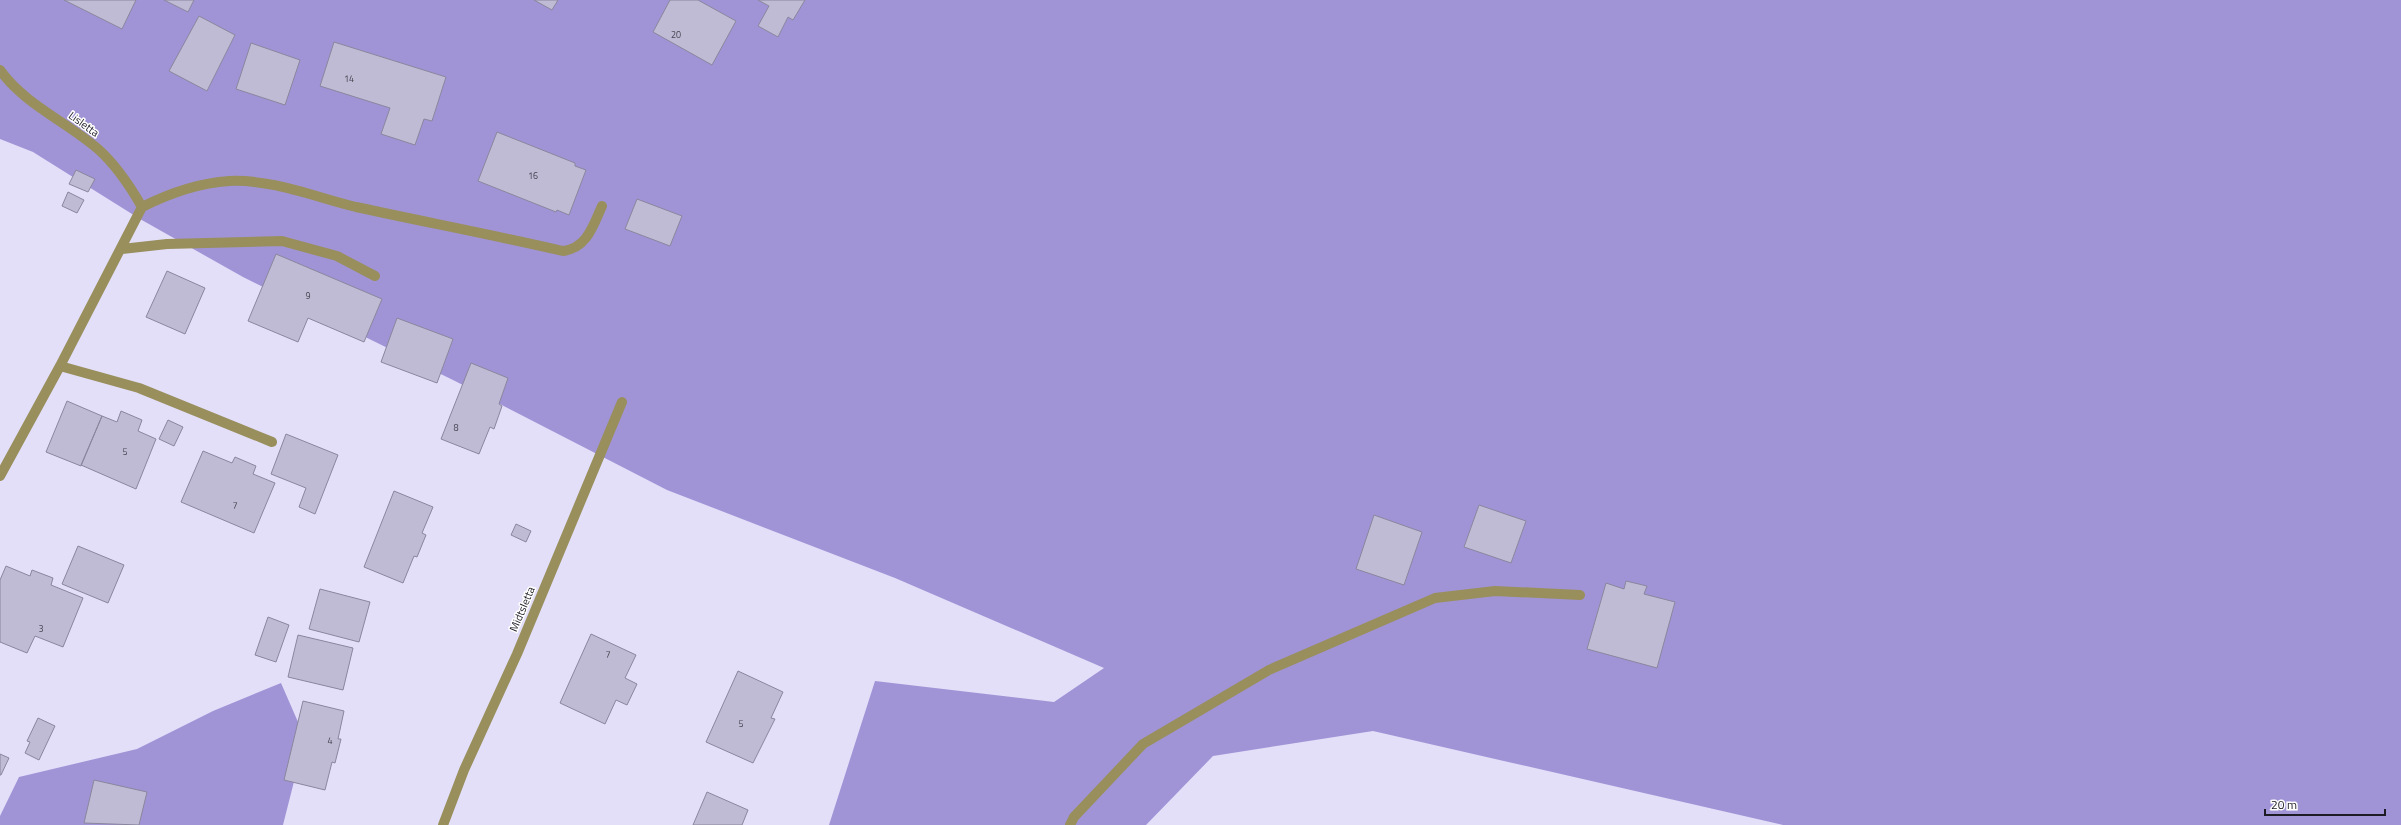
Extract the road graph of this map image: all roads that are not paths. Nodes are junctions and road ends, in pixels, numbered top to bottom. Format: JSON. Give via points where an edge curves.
{"nodes":[{"id":1,"x":0,"y":70,"type":"edge"},
{"id":2,"x":602,"y":206,"type":"dead end"},
{"id":3,"x":142,"y":207,"type":"junction"},
{"id":4,"x":122,"y":249,"type":"junction"},
{"id":5,"x":375,"y":276,"type":"dead end"},
{"id":6,"x":60,"y":366,"type":"junction"},
{"id":7,"x":622,"y":402,"type":"dead end"},
{"id":8,"x":272,"y":442,"type":"dead end"},
{"id":9,"x":0,"y":476,"type":"edge"},
{"id":10,"x":1580,"y":595,"type":"dead end"},
{"id":11,"x":443,"y":825,"type":"edge"},
{"id":12,"x":1070,"y":825,"type":"edge"}],
"edges":[{"from":1,"to":3,"type":"lane","name":"Lisletta","via":[[19,91],[110,160]]},
{"from":2,"to":3,"type":"lane","via":[[589,235],[575,249],[563,251],[266,184],[229,181],[193,187],[168,194]]},
{"from":3,"to":4,"type":"lane"},
{"from":4,"to":5,"type":"lane","via":[[166,244],[282,241],[337,256]]},
{"from":4,"to":6,"type":"lane"},
{"from":6,"to":8,"type":"lane","via":[[139,388]]},
{"from":6,"to":9,"type":"lane"},
{"from":7,"to":11,"type":"lane","name":"Midtsletta","via":[[517,654],[464,770]]},
{"from":10,"to":12,"type":"lane","via":[[1495,591],[1434,598],[1268,670],[1143,744],[1074,817]]}]}
